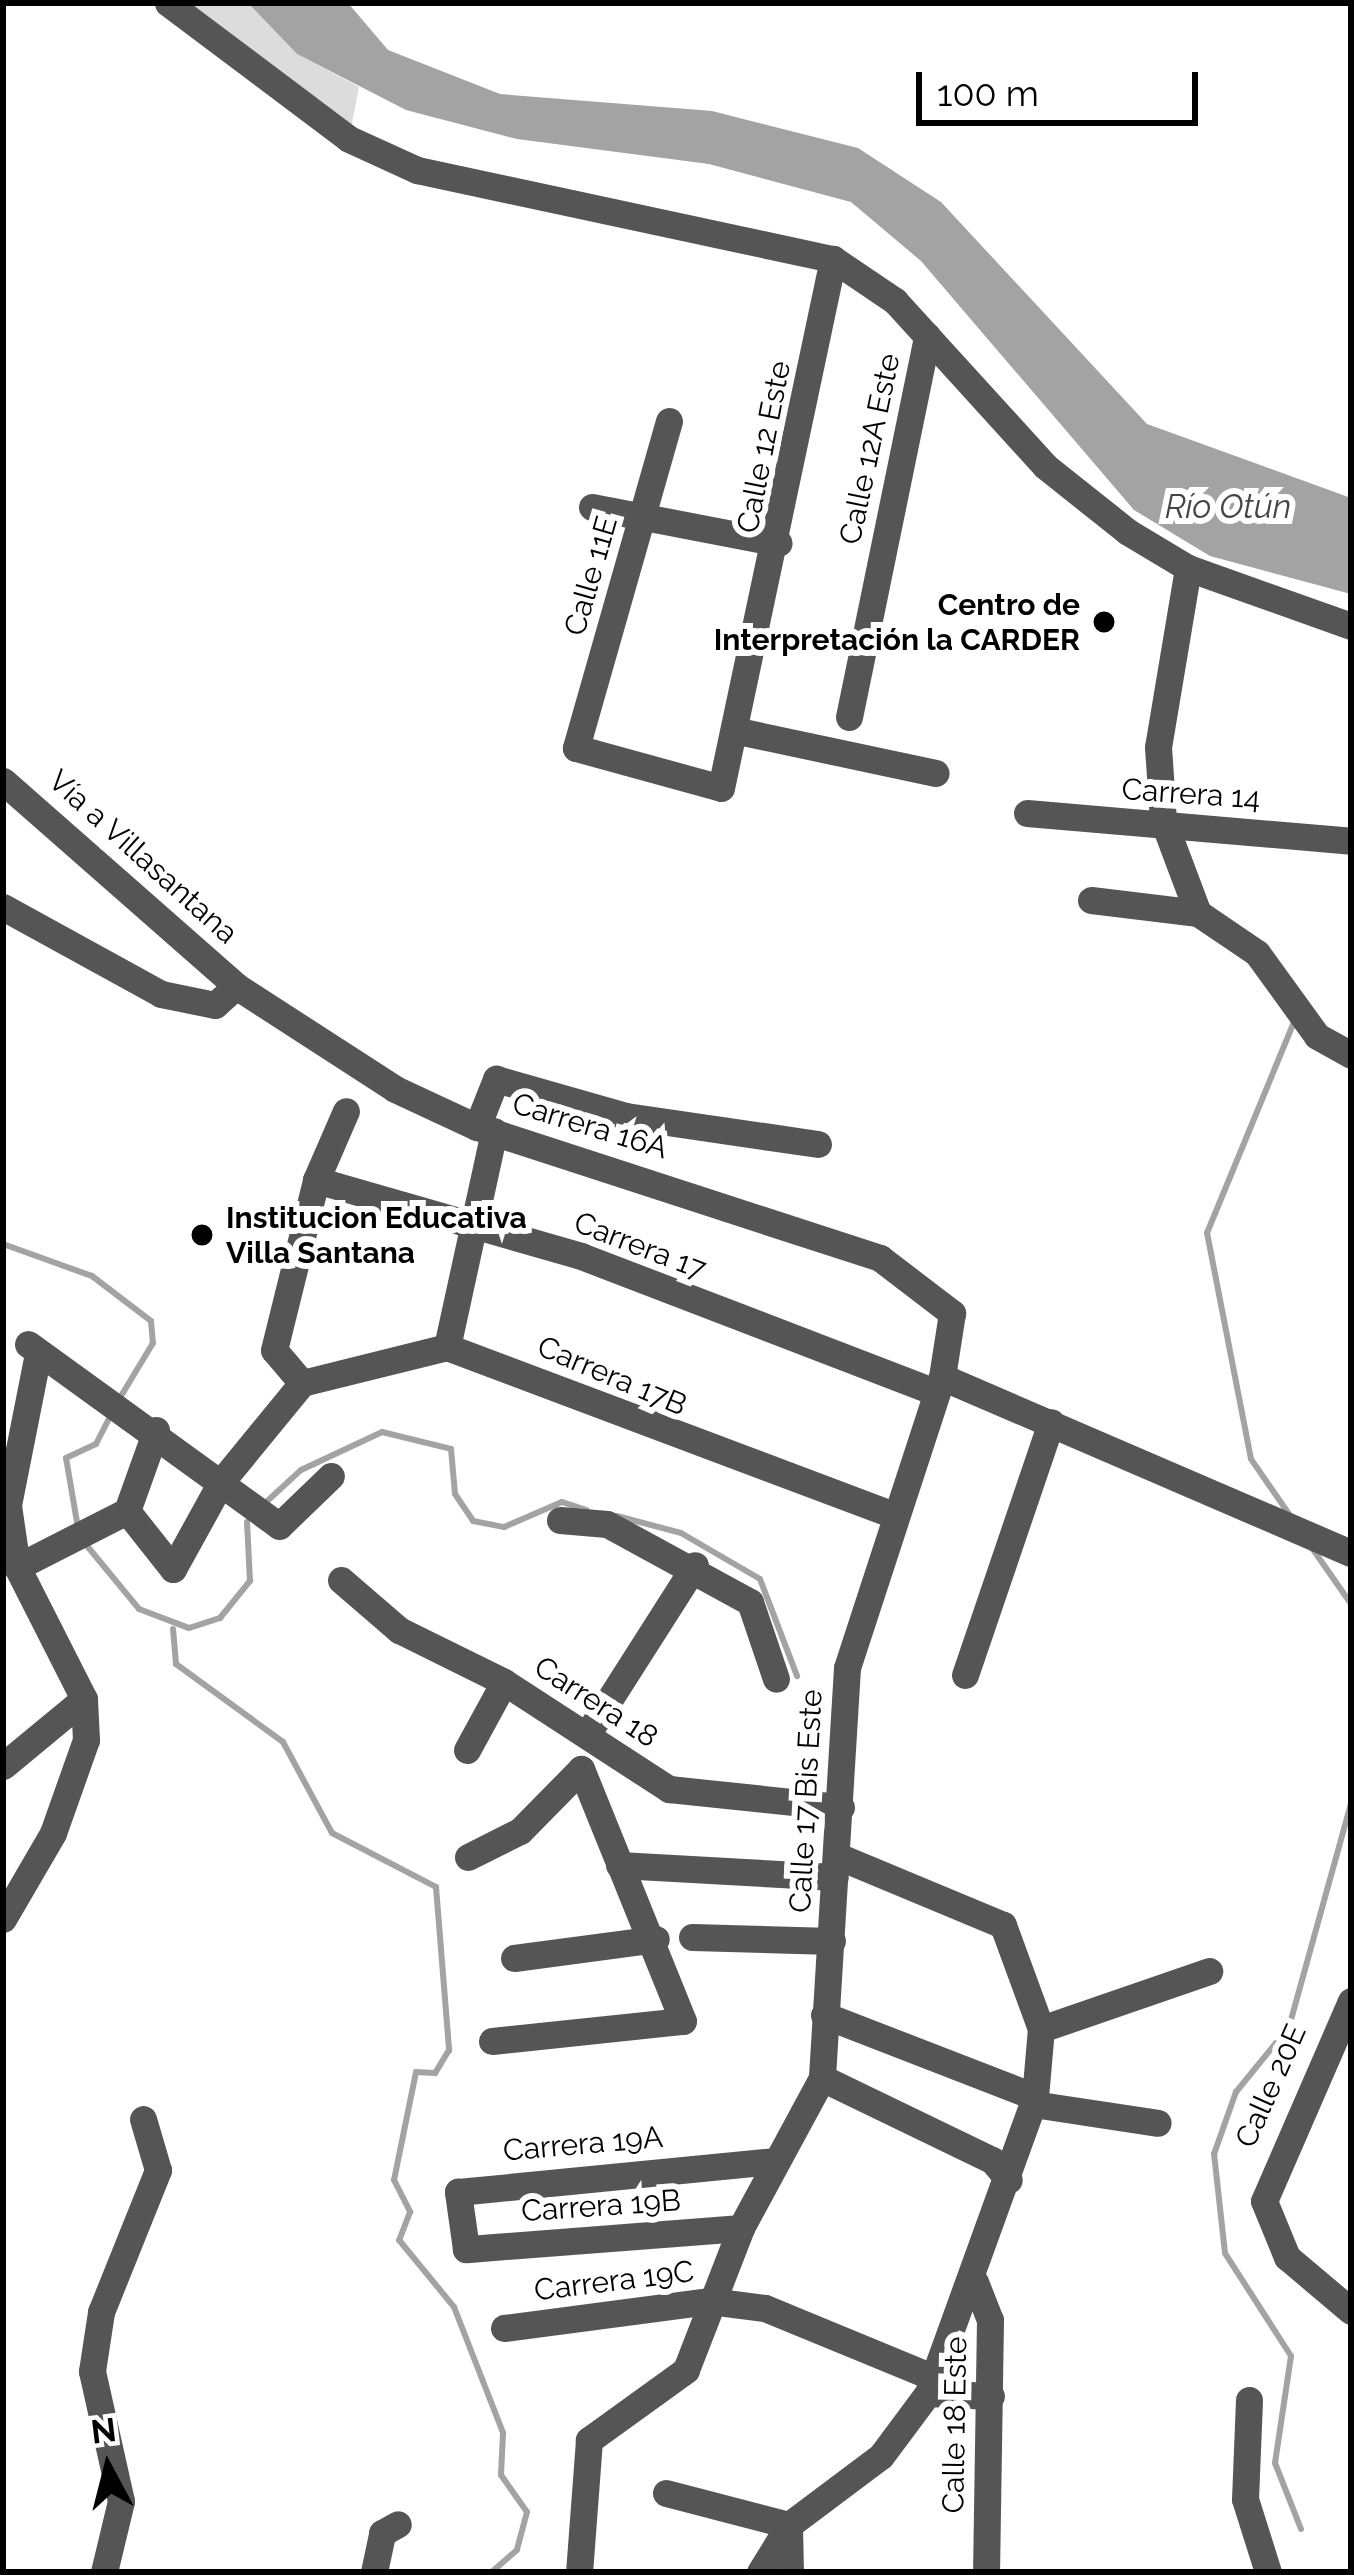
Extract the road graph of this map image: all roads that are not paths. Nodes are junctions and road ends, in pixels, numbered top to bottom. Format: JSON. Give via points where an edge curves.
{"nodes":[{"id":1,"x":168,"y":3,"type":"edge"},
{"id":2,"x":833,"y":259,"type":"junction"},
{"id":3,"x":927,"y":336,"type":"junction"},
{"id":4,"x":669,"y":422,"type":"dead end"},
{"id":5,"x":592,"y":507,"type":"dead end"},
{"id":6,"x":643,"y":517,"type":"junction"},
{"id":7,"x":779,"y":543,"type":"junction"},
{"id":8,"x":1188,"y":568,"type":"junction"},
{"id":9,"x":1351,"y":626,"type":"edge"},
{"id":10,"x":849,"y":717,"type":"dead end"},
{"id":11,"x":737,"y":731,"type":"junction"},
{"id":12,"x":936,"y":773,"type":"dead end"},
{"id":13,"x":3,"y":781,"type":"edge"},
{"id":14,"x":722,"y":788,"type":"joint"},
{"id":15,"x":1027,"y":813,"type":"dead end"},
{"id":16,"x":1163,"y":820,"type":"junction"},
{"id":17,"x":1351,"y":841,"type":"edge"},
{"id":18,"x":1090,"y":900,"type":"dead end"},
{"id":19,"x":3,"y":907,"type":"edge"},
{"id":20,"x":1198,"y":913,"type":"junction"},
{"id":21,"x":236,"y":986,"type":"junction"},
{"id":22,"x":1351,"y":1054,"type":"edge"},
{"id":23,"x":346,"y":1111,"type":"dead end"},
{"id":24,"x":485,"y":1129,"type":"junction"},
{"id":25,"x":818,"y":1144,"type":"dead end"},
{"id":26,"x":316,"y":1180,"type":"junction"},
{"id":27,"x":471,"y":1223,"type":"junction"},
{"id":28,"x":943,"y":1295,"type":"joint"},
{"id":29,"x":447,"y":1347,"type":"junction"},
{"id":30,"x":302,"y":1383,"type":"junction"},
{"id":31,"x":939,"y":1384,"type":"junction"},
{"id":32,"x":1051,"y":1422,"type":"junction"},
{"id":33,"x":156,"y":1430,"type":"junction"},
{"id":34,"x":331,"y":1476,"type":"dead end"},
{"id":35,"x":221,"y":1482,"type":"junction"},
{"id":36,"x":127,"y":1511,"type":"junction"},
{"id":37,"x":891,"y":1514,"type":"junction"},
{"id":38,"x":560,"y":1520,"type":"dead end"},
{"id":39,"x":1351,"y":1553,"type":"edge"},
{"id":40,"x":695,"y":1565,"type":"junction"},
{"id":41,"x":16,"y":1567,"type":"junction"},
{"id":42,"x":341,"y":1580,"type":"dead end"},
{"id":43,"x":965,"y":1675,"type":"dead end"},
{"id":44,"x":776,"y":1679,"type":"dead end"},
{"id":45,"x":504,"y":1682,"type":"junction"},
{"id":46,"x":84,"y":1699,"type":"junction"},
{"id":47,"x":589,"y":1733,"type":"junction"},
{"id":48,"x":467,"y":1750,"type":"dead end"},
{"id":49,"x":3,"y":1766,"type":"edge"},
{"id":50,"x":841,"y":1807,"type":"junction"},
{"id":51,"x":468,"y":1857,"type":"dead end"},
{"id":52,"x":620,"y":1865,"type":"junction"},
{"id":53,"x":836,"y":1866,"type":"junction"},
{"id":54,"x":4,"y":1912,"type":"edge"},
{"id":55,"x":692,"y":1937,"type":"dead end"},
{"id":56,"x":656,"y":1939,"type":"junction"},
{"id":57,"x":832,"y":1941,"type":"junction"},
{"id":58,"x":514,"y":1958,"type":"dead end"},
{"id":59,"x":1208,"y":1971,"type":"dead end"},
{"id":60,"x":1351,"y":2001,"type":"edge"},
{"id":61,"x":824,"y":2015,"type":"junction"},
{"id":62,"x":1041,"y":2029,"type":"junction"},
{"id":63,"x":492,"y":2042,"type":"dead end"},
{"id":64,"x":822,"y":2078,"type":"junction"},
{"id":65,"x":1034,"y":2100,"type":"junction"},
{"id":66,"x":143,"y":2119,"type":"dead end"},
{"id":67,"x":1158,"y":2122,"type":"dead end"},
{"id":68,"x":773,"y":2161,"type":"junction"},
{"id":69,"x":1010,"y":2180,"type":"junction"},
{"id":70,"x":741,"y":2228,"type":"junction"},
{"id":71,"x":466,"y":2249,"type":"joint"},
{"id":72,"x":975,"y":2282,"type":"junction"},
{"id":73,"x":710,"y":2301,"type":"junction"},
{"id":74,"x":1351,"y":2311,"type":"edge"},
{"id":75,"x":504,"y":2328,"type":"dead end"},
{"id":76,"x":931,"y":2386,"type":"junction"},
{"id":77,"x":991,"y":2396,"type":"junction"},
{"id":78,"x":1249,"y":2400,"type":"dead end"},
{"id":79,"x":666,"y":2493,"type":"dead end"},
{"id":80,"x":398,"y":2524,"type":"dead end"},
{"id":81,"x":789,"y":2525,"type":"junction"},
{"id":82,"x":104,"y":2572,"type":"edge"},
{"id":83,"x":374,"y":2572,"type":"edge"},
{"id":84,"x":579,"y":2572,"type":"edge"},
{"id":85,"x":760,"y":2572,"type":"edge"},
{"id":86,"x":790,"y":2572,"type":"edge"},
{"id":87,"x":986,"y":2572,"type":"edge"},
{"id":88,"x":1268,"y":2572,"type":"edge"}],
"edges":[{"from":1,"to":2,"type":"street","via":[[349,139],[417,170]]},
{"from":2,"to":3,"type":"street"},
{"from":2,"to":7,"type":"street","name":"Calle 12 Este"},
{"from":3,"to":8,"type":"street","via":[[1063,482]]},
{"from":3,"to":10,"type":"street","name":"Calle 12A Este"},
{"from":4,"to":6,"type":"street","name":"Calle 11E"},
{"from":5,"to":6,"type":"street"},
{"from":6,"to":7,"type":"street"},
{"from":6,"to":14,"type":"street","name":"Calle 11E","via":[[576,748]]},
{"from":7,"to":11,"type":"street","name":"Calle 12 Este"},
{"from":8,"to":9,"type":"street"},
{"from":8,"to":16,"type":"street","via":[[1158,747]]},
{"from":11,"to":12,"type":"street"},
{"from":11,"to":14,"type":"street","name":"Calle 12 Este"},
{"from":13,"to":21,"type":"street","name":"Vía a Villasantana"},
{"from":15,"to":16,"type":"street","name":"Carrera 14"},
{"from":16,"to":17,"type":"street","name":"Carrera 14"},
{"from":16,"to":20,"type":"street"},
{"from":18,"to":20,"type":"street"},
{"from":19,"to":21,"type":"street","via":[[161,994],[215,1005]]},
{"from":20,"to":22,"type":"street","via":[[1257,953],[1318,1036]]},
{"from":21,"to":24,"type":"street","name":"Carrera 16A","via":[[395,1089]]},
{"from":23,"to":26,"type":"street"},
{"from":24,"to":25,"type":"street","via":[[488,1084]]},
{"from":24,"to":27,"type":"street"},
{"from":24,"to":28,"type":"street","name":"Carrera 16A","via":[[880,1258]]},
{"from":26,"to":27,"type":"street","name":"Carrera 17"},
{"from":26,"to":30,"type":"street","via":[[274,1350]]},
{"from":27,"to":29,"type":"street"},
{"from":27,"to":31,"type":"street","name":"Carrera 17"},
{"from":28,"to":31,"type":"street","name":"Calle 17 Bis Este","via":[[952,1332]]},
{"from":29,"to":30,"type":"street"},
{"from":29,"to":37,"type":"street","name":"Carrera 17B"},
{"from":30,"to":35,"type":"street"},
{"from":31,"to":32,"type":"street","name":"Carrera 17"},
{"from":31,"to":37,"type":"street","name":"Calle 17 Bis Este"},
{"from":32,"to":39,"type":"street","name":"Carrera 17"},
{"from":32,"to":43,"type":"street"},
{"from":33,"to":35,"type":"street"},
{"from":33,"to":36,"type":"street"},
{"from":33,"to":41,"type":"street","via":[[33,1348],[12,1464]]},
{"from":34,"to":35,"type":"street","via":[[279,1526]]},
{"from":35,"to":36,"type":"street","via":[[173,1569]]},
{"from":36,"to":41,"type":"street"},
{"from":37,"to":50,"type":"street","name":"Calle 17 Bis Este","via":[[847,1668]]},
{"from":38,"to":40,"type":"street","via":[[607,1524]]},
{"from":40,"to":44,"type":"street","via":[[762,1618]]},
{"from":40,"to":47,"type":"street"},
{"from":41,"to":46,"type":"street"},
{"from":42,"to":45,"type":"street","name":"Carrera 18","via":[[399,1630]]},
{"from":45,"to":47,"type":"street","name":"Carrera 18"},
{"from":45,"to":48,"type":"street"},
{"from":46,"to":49,"type":"street"},
{"from":46,"to":54,"type":"street","via":[[83,1762]]},
{"from":47,"to":50,"type":"street","name":"Carrera 18","via":[[682,1794]]},
{"from":50,"to":53,"type":"street","name":"Calle 17 Bis Este"},
{"from":51,"to":52,"type":"street","via":[[520,1831],[581,1769]]},
{"from":52,"to":53,"type":"street"},
{"from":52,"to":56,"type":"street"},
{"from":53,"to":57,"type":"street","name":"Calle 17 Bis Este"},
{"from":53,"to":62,"type":"street","via":[[1003,1924]]},
{"from":55,"to":57,"type":"street"},
{"from":56,"to":58,"type":"street"},
{"from":56,"to":63,"type":"street","via":[[681,2026]]},
{"from":57,"to":61,"type":"street","name":"Calle 17 Bis Este"},
{"from":59,"to":62,"type":"street"},
{"from":60,"to":74,"type":"street","name":"Calle 20E","via":[[1264,2200],[1287,2257]]},
{"from":61,"to":64,"type":"street","name":"Calle 17 Bis Este"},
{"from":61,"to":65,"type":"street"},
{"from":62,"to":65,"type":"street"},
{"from":64,"to":68,"type":"street","name":"Calle 17 Bis Este"},
{"from":64,"to":69,"type":"street","via":[[992,2160]]},
{"from":65,"to":67,"type":"street"},
{"from":65,"to":69,"type":"street"},
{"from":66,"to":82,"type":"street","via":[[158,2170],[100,2312],[92,2371],[121,2501]]},
{"from":68,"to":70,"type":"street","name":"Calle 17 Bis Este"},
{"from":68,"to":71,"type":"street","name":"Carrera 19A","via":[[460,2189]]},
{"from":69,"to":72,"type":"street"},
{"from":70,"to":71,"type":"street","name":"Carrera 19B"},
{"from":70,"to":73,"type":"street","name":"Calle 17 Bis Este"},
{"from":72,"to":76,"type":"street"},
{"from":72,"to":77,"type":"street","name":"Calle 18 Este","via":[[990,2320]]},
{"from":73,"to":75,"type":"street","name":"Carrera 19C"},
{"from":73,"to":76,"type":"street","name":"Carrera 19C","via":[[765,2308]]},
{"from":73,"to":84,"type":"street","name":"Calle 17 Bis Este","via":[[686,2370],[590,2440]]},
{"from":76,"to":77,"type":"street","name":"Carrera 19C"},
{"from":76,"to":81,"type":"street","via":[[881,2456]]},
{"from":77,"to":87,"type":"street","name":"Calle 18 Este"},
{"from":78,"to":88,"type":"street","via":[[1245,2499]]},
{"from":79,"to":81,"type":"street"},
{"from":80,"to":83,"type":"street","via":[[382,2534]]},
{"from":81,"to":85,"type":"street"},
{"from":81,"to":86,"type":"street"}]}
